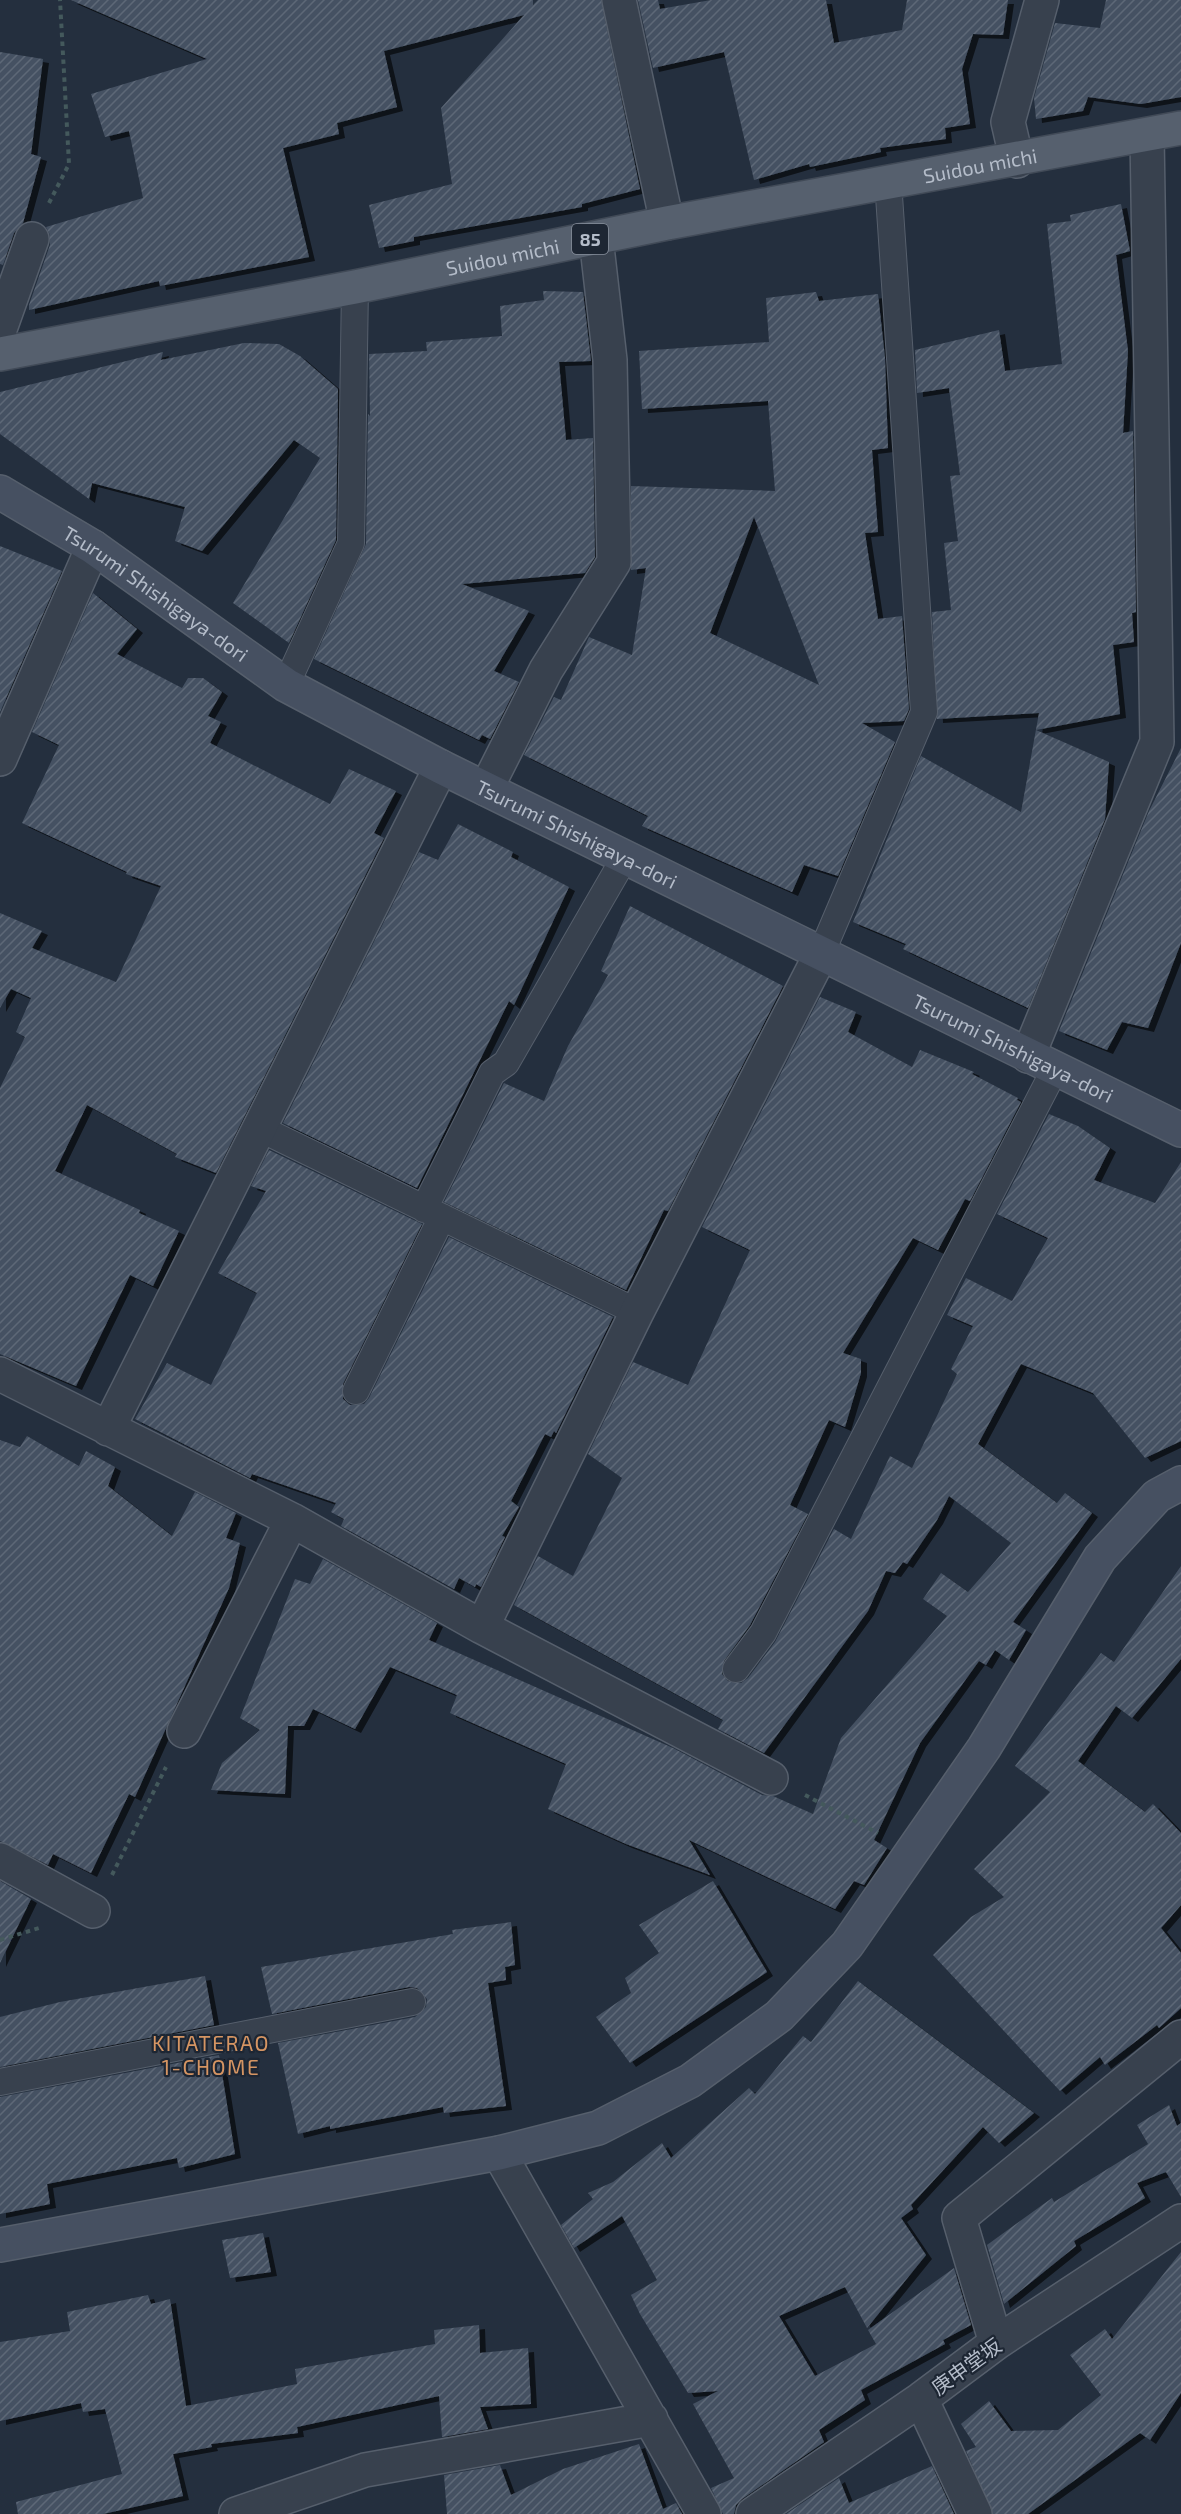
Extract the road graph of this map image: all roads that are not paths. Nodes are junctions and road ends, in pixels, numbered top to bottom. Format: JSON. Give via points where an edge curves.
{"nodes":[{"id":1,"x":619,"y":0,"type":"edge"},
{"id":2,"x":1042,"y":0,"type":"edge"},
{"id":3,"x":1181,"y":129,"type":"edge"},
{"id":4,"x":1147,"y":135,"type":"junction"},
{"id":5,"x":1017,"y":161,"type":"junction"},
{"id":6,"x":888,"y":181,"type":"junction"},
{"id":7,"x":668,"y":223,"type":"junction"},
{"id":8,"x":596,"y":238,"type":"junction"},
{"id":9,"x":32,"y":239,"type":"road end"},
{"id":10,"x":355,"y":287,"type":"junction"},
{"id":11,"x":0,"y":329,"type":"edge"},
{"id":12,"x":0,"y":354,"type":"edge"},
{"id":13,"x":0,"y":492,"type":"edge"},
{"id":14,"x":93,"y":548,"type":"junction"},
{"id":15,"x":286,"y":685,"type":"junction"},
{"id":16,"x":1169,"y":743,"type":"edge"},
{"id":17,"x":0,"y":759,"type":"edge"},
{"id":18,"x":441,"y":767,"type":"junction"},
{"id":19,"x":486,"y":789,"type":"junction"},
{"id":20,"x":625,"y":857,"type":"junction"},
{"id":21,"x":821,"y":954,"type":"junction"},
{"id":22,"x":1041,"y":1062,"type":"junction"},
{"id":23,"x":259,"y":1128,"type":"junction"},
{"id":24,"x":1181,"y":1130,"type":"edge"},
{"id":25,"x":433,"y":1213,"type":"junction"},
{"id":26,"x":637,"y":1312,"type":"junction"},
{"id":27,"x":0,"y":1374,"type":"edge"},
{"id":28,"x":356,"y":1391,"type":"dead end"},
{"id":29,"x":108,"y":1428,"type":"junction"},
{"id":30,"x":1181,"y":1483,"type":"edge"},
{"id":31,"x":292,"y":1520,"type":"junction"},
{"id":32,"x":482,"y":1627,"type":"junction"},
{"id":33,"x":735,"y":1669,"type":"dead end"},
{"id":34,"x":184,"y":1731,"type":"road end"},
{"id":35,"x":771,"y":1778,"type":"road end"},
{"id":36,"x":0,"y":1860,"type":"edge"},
{"id":37,"x":93,"y":1911,"type":"road end"},
{"id":38,"x":412,"y":2002,"type":"dead end"},
{"id":39,"x":1181,"y":2037,"type":"edge"},
{"id":40,"x":0,"y":2082,"type":"edge"},
{"id":41,"x":499,"y":2153,"type":"junction"},
{"id":42,"x":1181,"y":2221,"type":"edge"},
{"id":43,"x":0,"y":2245,"type":"edge"},
{"id":44,"x":996,"y":2343,"type":"junction"},
{"id":45,"x":921,"y":2399,"type":"junction"},
{"id":46,"x":651,"y":2419,"type":"junction"},
{"id":47,"x":236,"y":2514,"type":"edge"},
{"id":48,"x":704,"y":2514,"type":"edge"},
{"id":49,"x":753,"y":2514,"type":"edge"},
{"id":50,"x":975,"y":2514,"type":"edge"}],
"edges":[{"from":1,"to":7,"type":"street"},
{"from":2,"to":5,"type":"street","via":[[1008,122]]},
{"from":3,"to":4,"type":"main road","name":"Suidou michi","number":"85"},
{"from":4,"to":5,"type":"main road","name":"Suidou michi","number":"85"},
{"from":4,"to":16,"type":"street"},
{"from":5,"to":6,"type":"main road","name":"Suidou michi","number":"85"},
{"from":6,"to":7,"type":"main road","name":"Suidou michi","number":"85"},
{"from":6,"to":21,"type":"lane","via":[[924,712]]},
{"from":7,"to":8,"type":"main road","name":"Suidou michi","number":"85"},
{"from":8,"to":10,"type":"main road","name":"Suidou michi","number":"85"},
{"from":8,"to":19,"type":"street","via":[[610,360],[614,562],[546,670]]},
{"from":9,"to":11,"type":"street"},
{"from":10,"to":12,"type":"main road","name":"Suidou michi","number":"85"},
{"from":10,"to":15,"type":"lane","via":[[351,543]]},
{"from":13,"to":14,"type":"street","name":"Tsurumi Shishigaya-dori"},
{"from":14,"to":15,"type":"street","name":"Tsurumi Shishigaya-dori"},
{"from":14,"to":17,"type":"street"},
{"from":15,"to":18,"type":"street","name":"Tsurumi Shishigaya-dori"},
{"from":16,"to":22,"type":"street"},
{"from":18,"to":19,"type":"street","name":"Tsurumi Shishigaya-dori"},
{"from":18,"to":23,"type":"street"},
{"from":19,"to":20,"type":"street","name":"Tsurumi Shishigaya-dori"},
{"from":20,"to":21,"type":"street","name":"Tsurumi Shishigaya-dori"},
{"from":20,"to":25,"type":"lane","via":[[506,1063],[492,1073]]},
{"from":21,"to":22,"type":"street","name":"Tsurumi Shishigaya-dori"},
{"from":21,"to":26,"type":"street"},
{"from":22,"to":24,"type":"street","name":"Tsurumi Shishigaya-dori"},
{"from":22,"to":33,"type":"lane","via":[[763,1633]]},
{"from":23,"to":25,"type":"lane"},
{"from":23,"to":29,"type":"street"},
{"from":25,"to":26,"type":"lane"},
{"from":25,"to":28,"type":"lane"},
{"from":26,"to":32,"type":"street"},
{"from":27,"to":29,"type":"street"},
{"from":29,"to":31,"type":"street"},
{"from":30,"to":41,"type":"street","via":[[1157,1496],[1100,1557],[984,1748],[914,1851],[847,1945],[779,2016],[690,2081],[598,2128]]},
{"from":31,"to":32,"type":"street"},
{"from":31,"to":34,"type":"street"},
{"from":32,"to":35,"type":"street"},
{"from":36,"to":37,"type":"street"},
{"from":38,"to":40,"type":"lane"},
{"from":39,"to":44,"type":"street","via":[[959,2218]]},
{"from":41,"to":43,"type":"street"},
{"from":41,"to":46,"type":"street"},
{"from":42,"to":44,"type":"street","name":"庚申堂坂"},
{"from":44,"to":45,"type":"street","name":"庚申堂坂"},
{"from":45,"to":49,"type":"street","name":"庚申堂坂"},
{"from":45,"to":50,"type":"street"},
{"from":46,"to":47,"type":"street","via":[[365,2470]]},
{"from":46,"to":48,"type":"street"}]}
